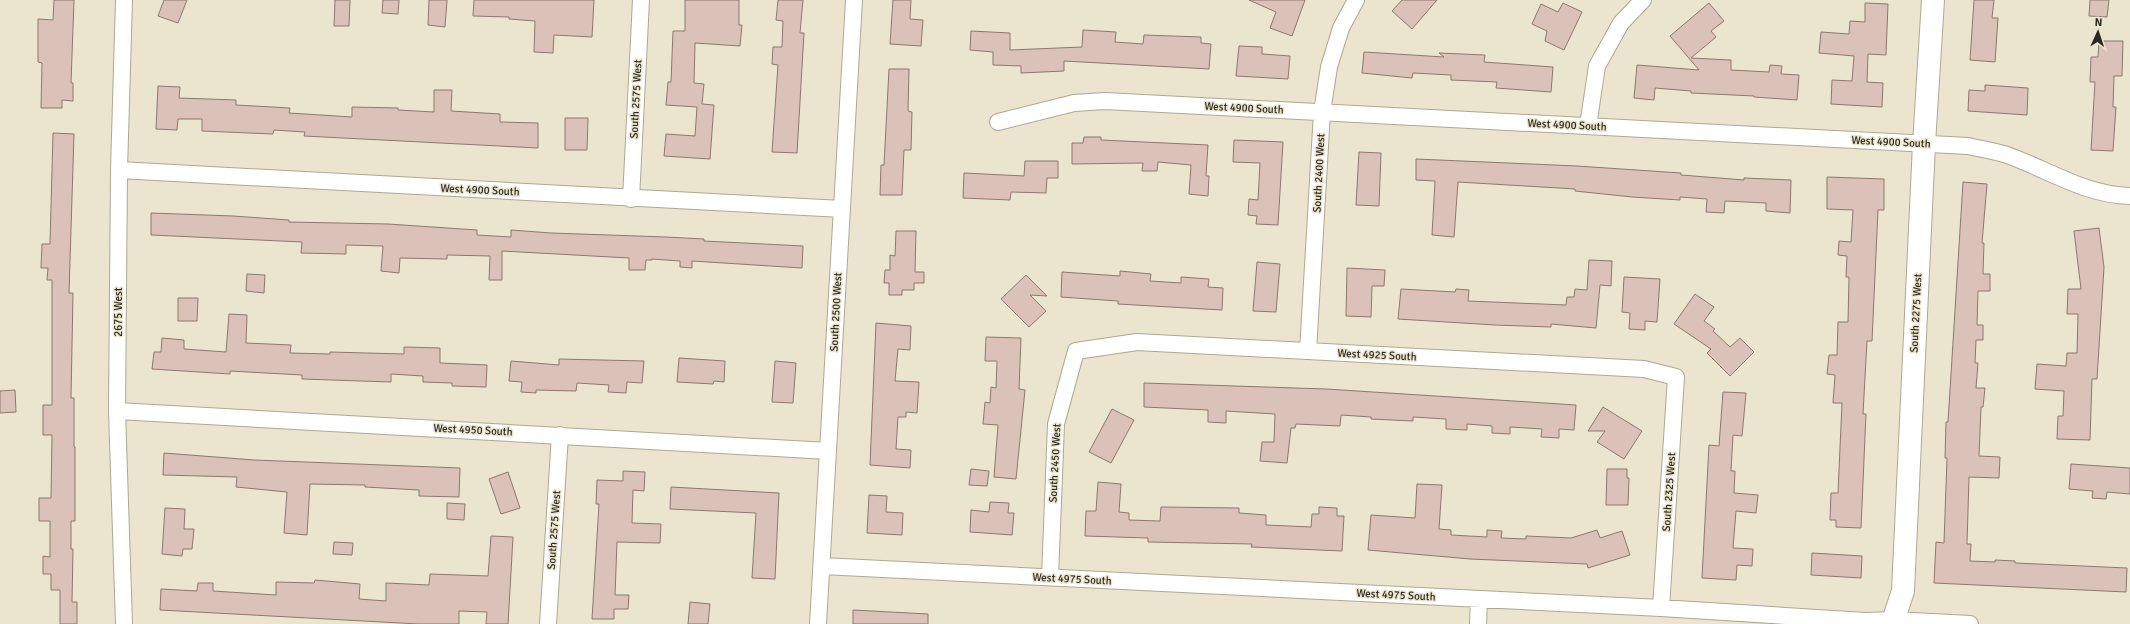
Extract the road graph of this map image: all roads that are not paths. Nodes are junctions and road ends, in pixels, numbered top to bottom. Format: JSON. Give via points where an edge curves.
{"nodes":[{"id":1,"x":124,"y":0,"type":"edge"},
{"id":2,"x":641,"y":0,"type":"edge"},
{"id":3,"x":854,"y":0,"type":"edge"},
{"id":4,"x":1356,"y":0,"type":"edge"},
{"id":5,"x":1643,"y":0,"type":"edge"},
{"id":6,"x":1934,"y":0,"type":"edge"},
{"id":7,"x":1322,"y":112,"type":"junction"},
{"id":8,"x":998,"y":122,"type":"dead end"},
{"id":9,"x":1588,"y":126,"type":"junction"},
{"id":10,"x":1924,"y":144,"type":"junction"},
{"id":11,"x":119,"y":170,"type":"junction"},
{"id":12,"x":2130,"y":196,"type":"edge"},
{"id":13,"x":631,"y":199,"type":"junction"},
{"id":14,"x":842,"y":209,"type":"junction"},
{"id":15,"x":1076,"y":351,"type":"joint"},
{"id":16,"x":1308,"y":351,"type":"junction"},
{"id":17,"x":1676,"y":377,"type":"joint"},
{"id":18,"x":117,"y":411,"type":"junction"},
{"id":19,"x":560,"y":435,"type":"junction"},
{"id":20,"x":828,"y":451,"type":"junction"},
{"id":21,"x":822,"y":566,"type":"junction"},
{"id":22,"x":1050,"y":578,"type":"junction"},
{"id":23,"x":1479,"y":599,"type":"junction"},
{"id":24,"x":1661,"y":608,"type":"junction"},
{"id":25,"x":1893,"y":622,"type":"edge"},
{"id":26,"x":124,"y":624,"type":"edge"},
{"id":27,"x":548,"y":624,"type":"edge"},
{"id":28,"x":818,"y":624,"type":"edge"},
{"id":29,"x":1478,"y":624,"type":"edge"},
{"id":30,"x":1970,"y":624,"type":"edge"}],
"edges":[{"from":1,"to":11,"type":"street","name":"2675 West"},
{"from":2,"to":13,"type":"street","name":"South 2575 West"},
{"from":3,"to":14,"type":"street","name":"South 2500 West"},
{"from":4,"to":7,"type":"street","name":"South 2400 West","via":[[1341,28],[1329,67]]},
{"from":5,"to":9,"type":"street","via":[[1621,23],[1597,66]]},
{"from":6,"to":10,"type":"street","name":"South 2275 West"},
{"from":7,"to":8,"type":"street","name":"West 4900 South","via":[[1105,101],[1074,103]]},
{"from":7,"to":9,"type":"street","name":"West 4900 South"},
{"from":7,"to":16,"type":"street","name":"South 2400 West"},
{"from":9,"to":10,"type":"street","name":"West 4900 South"},
{"from":10,"to":12,"type":"street","name":"West 4900 South","via":[[1968,146],[2007,155],[2080,187],[2114,196]]},
{"from":10,"to":25,"type":"street","name":"South 2275 West","via":[[1903,591]]},
{"from":11,"to":13,"type":"street","name":"West 4900 South"},
{"from":11,"to":18,"type":"street","name":"2675 West"},
{"from":13,"to":14,"type":"street","name":"West 4900 South"},
{"from":14,"to":20,"type":"street","name":"South 2500 West"},
{"from":15,"to":16,"type":"street","name":"West 4925 South","via":[[1137,342]]},
{"from":15,"to":22,"type":"street","name":"South 2450 West","via":[[1056,424]]},
{"from":16,"to":17,"type":"street","name":"West 4925 South","via":[[1644,369]]},
{"from":17,"to":24,"type":"street","name":"South 2325 West"},
{"from":18,"to":19,"type":"street","name":"West 4950 South"},
{"from":18,"to":26,"type":"street","name":"2675 West"},
{"from":19,"to":20,"type":"street","name":"West 4950 South"},
{"from":19,"to":27,"type":"street","name":"South 2575 West"},
{"from":20,"to":21,"type":"street","name":"South 2500 West"},
{"from":21,"to":22,"type":"street","name":"West 4975 South"},
{"from":21,"to":28,"type":"street","name":"South 2500 West"},
{"from":22,"to":23,"type":"street","name":"West 4975 South"},
{"from":23,"to":24,"type":"street","name":"West 4975 South"},
{"from":23,"to":29,"type":"street"},
{"from":24,"to":25,"type":"street","name":"West 4975 South"},
{"from":25,"to":30,"type":"street","name":"West 4975 South"}]}
